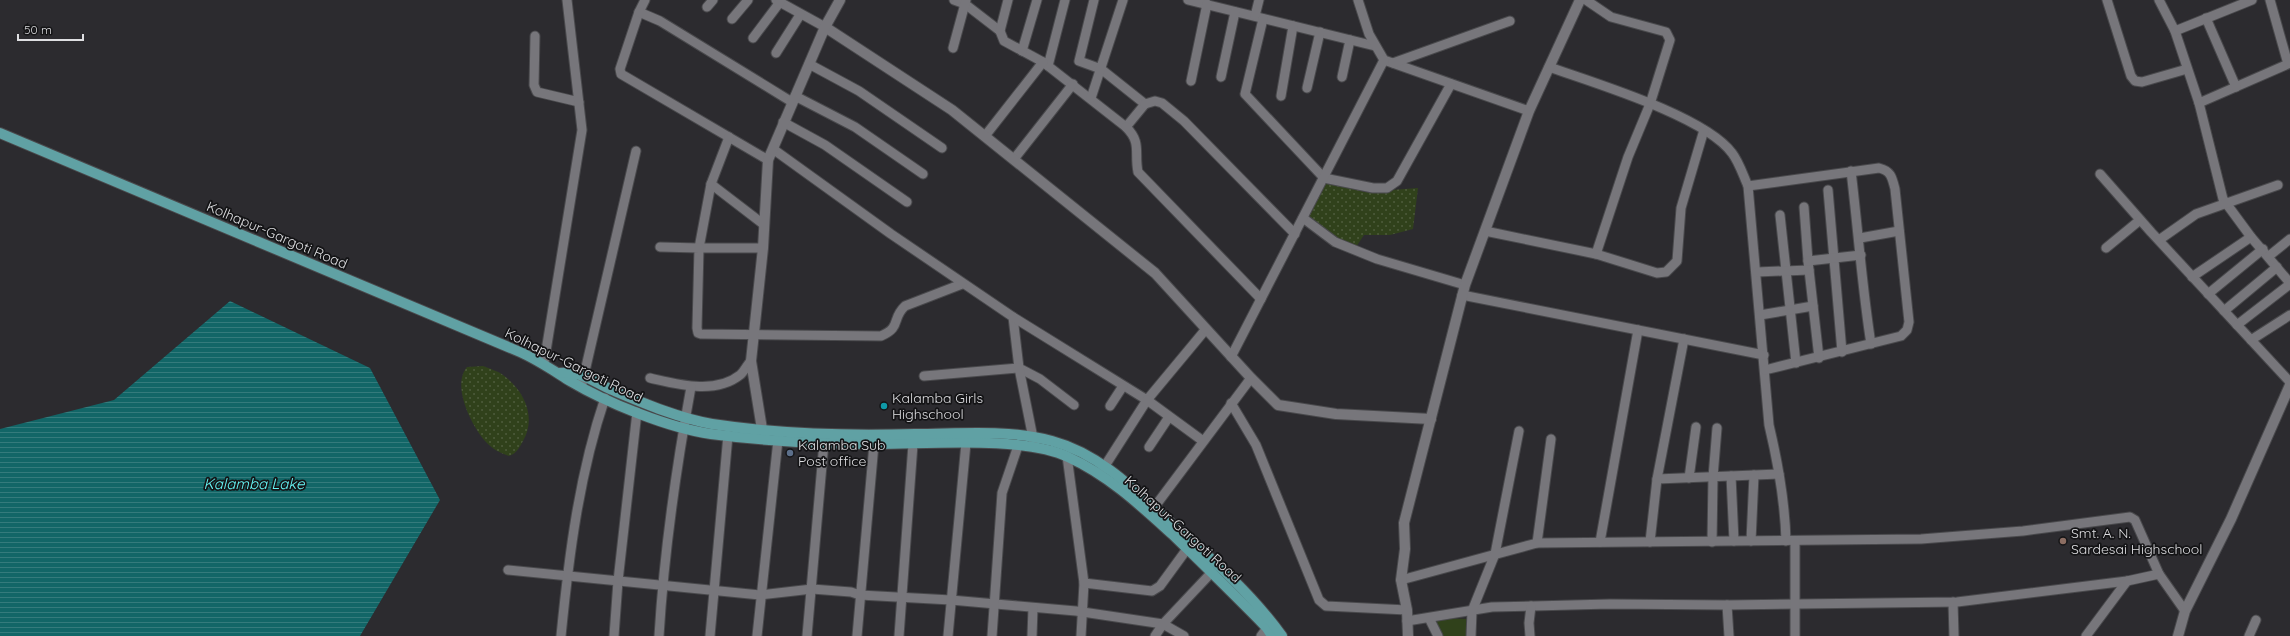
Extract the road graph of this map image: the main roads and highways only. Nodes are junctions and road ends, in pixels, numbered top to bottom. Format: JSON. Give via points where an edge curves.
{"nodes":[{"id":1,"x":0,"y":133,"type":"edge"},
{"id":2,"x":559,"y":372,"type":"junction"},
{"id":3,"x":1034,"y":442,"type":"junction"},
{"id":4,"x":1102,"y":470,"type":"junction"},
{"id":5,"x":1152,"y":511,"type":"junction"},
{"id":6,"x":1267,"y":633,"type":"edge"},
{"id":7,"x":1282,"y":636,"type":"edge"}],
"edges":[{"from":1,"to":2,"type":"main road","name":"Kolhapur-Gargoti Road","via":[[544,363]]},
{"from":2,"to":3,"type":"main road","via":[[574,372],[685,417],[710,423],[762,429],[873,434],[962,433]]},
{"from":2,"to":3,"type":"main road","name":"Kolhapur-Gargoti Road","via":[[581,387],[637,412],[683,428],[728,435],[874,444],[966,443],[1018,446]]},
{"from":3,"to":4,"type":"main road","name":"Kolhapur-Gargoti Road"},
{"from":3,"to":4,"type":"main road","via":[[1072,447]]},
{"from":4,"to":5,"type":"main road"},
{"from":5,"to":6,"type":"main road","name":"Kolhapur-Gargoti Road"},
{"from":5,"to":7,"type":"main road","via":[[1233,579],[1268,616]]}]}
